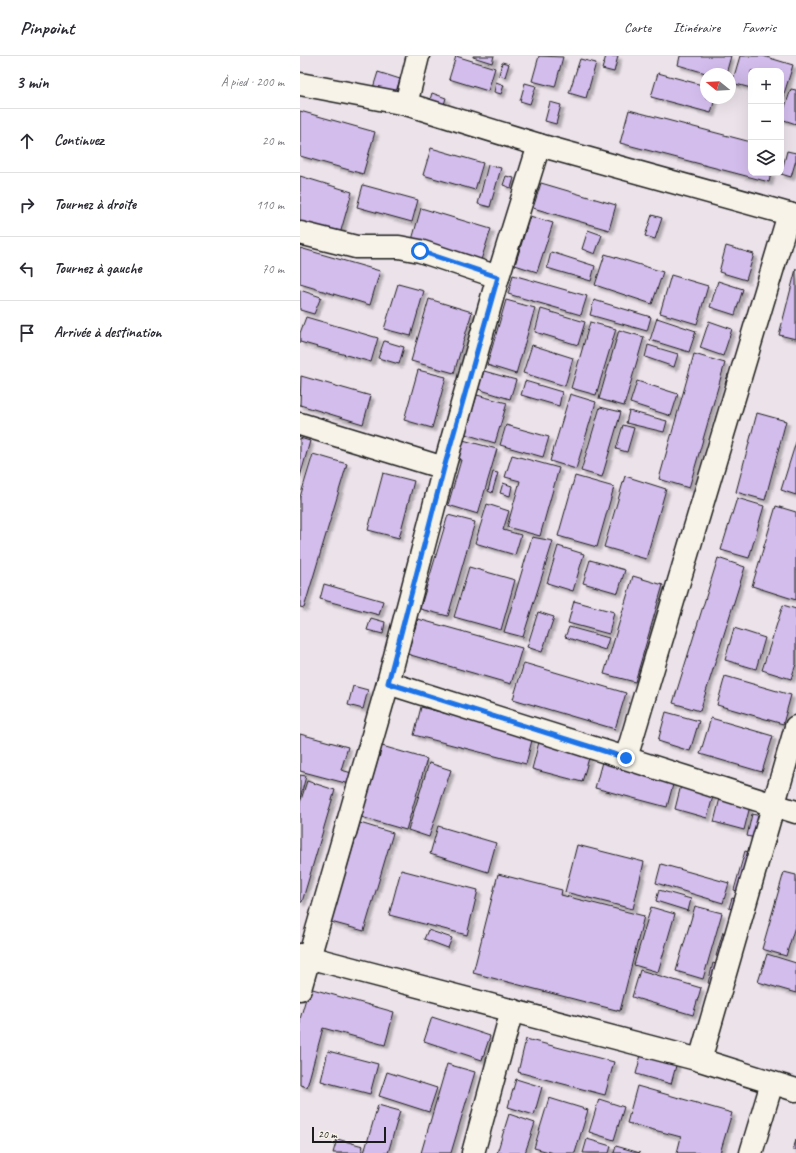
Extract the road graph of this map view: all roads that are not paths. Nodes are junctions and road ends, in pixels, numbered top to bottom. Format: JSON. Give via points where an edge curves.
{"nodes":[{"id":1,"x":418,"y":56,"type":"edge"},
{"id":2,"x":300,"y":84,"type":"edge"},
{"id":3,"x":406,"y":104,"type":"junction"},
{"id":4,"x":539,"y":145,"type":"junction"},
{"id":5,"x":792,"y":215,"type":"edge"},
{"id":6,"x":300,"y":233,"type":"edge"},
{"id":7,"x":498,"y":277,"type":"junction"},
{"id":8,"x":300,"y":424,"type":"edge"},
{"id":9,"x":444,"y":468,"type":"junction"},
{"id":10,"x":388,"y":683,"type":"junction"},
{"id":11,"x":796,"y":727,"type":"edge"},
{"id":12,"x":626,"y":758,"type":"junction"},
{"id":13,"x":773,"y":805,"type":"junction"},
{"id":14,"x":796,"y":812,"type":"edge"},
{"id":15,"x":304,"y":956,"type":"edge"},
{"id":16,"x":300,"y":989,"type":"edge"},
{"id":17,"x":512,"y":1010,"type":"junction"},
{"id":18,"x":700,"y":1060,"type":"junction"},
{"id":19,"x":772,"y":1083,"type":"junction"},
{"id":20,"x":796,"y":1090,"type":"edge"},
{"id":21,"x":473,"y":1153,"type":"edge"},
{"id":22,"x":751,"y":1153,"type":"edge"}],
"edges":[{"from":1,"to":3,"type":"street"},
{"from":2,"to":3,"type":"street"},
{"from":3,"to":4,"type":"street"},
{"from":4,"to":5,"type":"street"},
{"from":4,"to":7,"type":"street"},
{"from":5,"to":12,"type":"street"},
{"from":6,"to":7,"type":"street","via":[[356,247],[399,247],[420,251]]},
{"from":7,"to":9,"type":"street"},
{"from":8,"to":9,"type":"street"},
{"from":9,"to":10,"type":"street"},
{"from":10,"to":12,"type":"street"},
{"from":10,"to":15,"type":"street"},
{"from":11,"to":13,"type":"street"},
{"from":12,"to":13,"type":"street"},
{"from":13,"to":14,"type":"street"},
{"from":13,"to":18,"type":"street"},
{"from":15,"to":16,"type":"street"},
{"from":15,"to":17,"type":"street"},
{"from":17,"to":18,"type":"street"},
{"from":17,"to":21,"type":"street"},
{"from":18,"to":19,"type":"street"},
{"from":19,"to":20,"type":"street"},
{"from":19,"to":22,"type":"street"}]}
